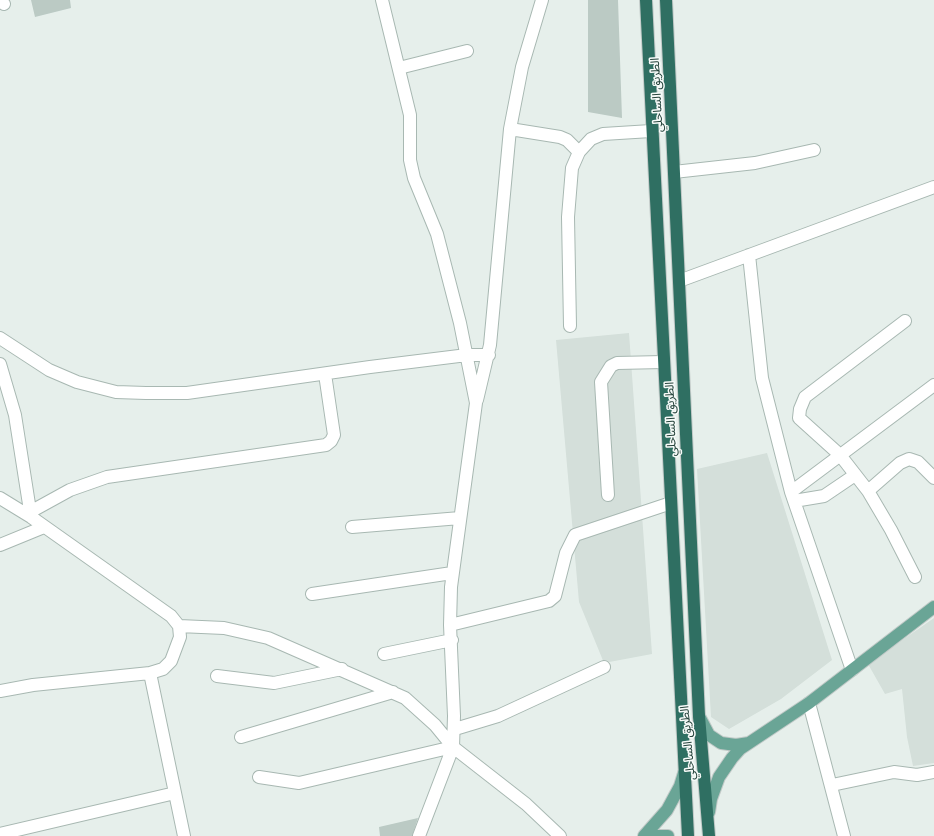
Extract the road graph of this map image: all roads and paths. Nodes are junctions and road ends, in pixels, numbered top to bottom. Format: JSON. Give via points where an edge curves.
{"nodes":[{"id":1,"x":382,"y":0,"type":"edge"},
{"id":2,"x":542,"y":0,"type":"edge"},
{"id":3,"x":646,"y":0,"type":"edge"},
{"id":4,"x":666,"y":0,"type":"edge"},
{"id":5,"x":467,"y":51,"type":"dead end"},
{"id":6,"x":399,"y":68,"type":"junction"},
{"id":7,"x":510,"y":129,"type":"junction"},
{"id":8,"x":651,"y":131,"type":"junction"},
{"id":9,"x":814,"y":150,"type":"dead end"},
{"id":10,"x":579,"y":152,"type":"junction"},
{"id":11,"x":674,"y":172,"type":"junction"},
{"id":12,"x":934,"y":187,"type":"edge"},
{"id":13,"x":749,"y":255,"type":"junction"},
{"id":14,"x":679,"y":281,"type":"junction"},
{"id":15,"x":905,"y":321,"type":"dead end"},
{"id":16,"x":570,"y":326,"type":"dead end"},
{"id":17,"x":0,"y":338,"type":"edge"},
{"id":18,"x":467,"y":355,"type":"junction"},
{"id":19,"x":489,"y":355,"type":"junction"},
{"id":20,"x":663,"y":362,"type":"junction"},
{"id":21,"x":0,"y":364,"type":"edge"},
{"id":22,"x":325,"y":374,"type":"junction"},
{"id":23,"x":934,"y":385,"type":"edge"},
{"id":24,"x":476,"y":403,"type":"junction"},
{"id":25,"x":840,"y":455,"type":"junction"},
{"id":26,"x":856,"y":475,"type":"junction"},
{"id":27,"x":934,"y":478,"type":"edge"},
{"id":28,"x":868,"y":491,"type":"junction"},
{"id":29,"x":608,"y":495,"type":"dead end"},
{"id":30,"x":793,"y":496,"type":"junction"},
{"id":31,"x":0,"y":498,"type":"edge"},
{"id":32,"x":671,"y":503,"type":"junction"},
{"id":33,"x":30,"y":515,"type":"junction"},
{"id":34,"x":460,"y":518,"type":"junction"},
{"id":35,"x":44,"y":527,"type":"junction"},
{"id":36,"x":352,"y":528,"type":"dead end"},
{"id":37,"x":0,"y":545,"type":"edge"},
{"id":38,"x":452,"y":573,"type":"junction"},
{"id":39,"x":915,"y":577,"type":"dead end"},
{"id":40,"x":312,"y":594,"type":"dead end"},
{"id":41,"x":934,"y":607,"type":"edge"},
{"id":42,"x":178,"y":626,"type":"junction"},
{"id":43,"x":450,"y":626,"type":"junction"},
{"id":44,"x":452,"y":640,"type":"junction"},
{"id":45,"x":384,"y":654,"type":"dead end"},
{"id":46,"x":604,"y":668,"type":"dead end"},
{"id":47,"x":342,"y":669,"type":"junction"},
{"id":48,"x":852,"y":670,"type":"junction"},
{"id":49,"x":150,"y":672,"type":"junction"},
{"id":50,"x":217,"y":676,"type":"dead end"},
{"id":51,"x":0,"y":690,"type":"edge"},
{"id":52,"x":393,"y":692,"type":"junction"},
{"id":53,"x":809,"y":703,"type":"junction"},
{"id":54,"x":699,"y":716,"type":"junction"},
{"id":55,"x":455,"y":729,"type":"junction"},
{"id":56,"x":241,"y":737,"type":"dead end"},
{"id":57,"x":750,"y":742,"type":"junction"},
{"id":58,"x":453,"y":747,"type":"junction"},
{"id":59,"x":934,"y":772,"type":"edge"},
{"id":60,"x":684,"y":773,"type":"junction"},
{"id":61,"x":259,"y":777,"type":"dead end"},
{"id":62,"x":832,"y":785,"type":"junction"},
{"id":63,"x":175,"y":793,"type":"junction"},
{"id":64,"x":708,"y":822,"type":"junction"},
{"id":65,"x":0,"y":834,"type":"edge"},
{"id":66,"x":184,"y":836,"type":"edge"},
{"id":67,"x":419,"y":836,"type":"edge"},
{"id":68,"x":560,"y":836,"type":"edge"},
{"id":69,"x":644,"y":836,"type":"edge"},
{"id":70,"x":649,"y":836,"type":"edge"},
{"id":71,"x":668,"y":836,"type":"edge"},
{"id":72,"x":688,"y":836,"type":"edge"},
{"id":73,"x":709,"y":836,"type":"edge"},
{"id":74,"x":844,"y":836,"type":"edge"}],
"edges":[{"from":1,"to":6,"type":"street"},
{"from":2,"to":7,"type":"street","via":[[522,66]]},
{"from":3,"to":8,"type":"highway","name":"الطريق الساحلي"},
{"from":4,"to":11,"type":"highway","name":"الطريق الساحلي"},
{"from":5,"to":6,"type":"street"},
{"from":6,"to":18,"type":"street","via":[[410,115],[410,160],[414,178],[437,234]]},
{"from":7,"to":10,"type":"street","via":[[560,137]]},
{"from":7,"to":19,"type":"street"},
{"from":8,"to":10,"type":"street","via":[[603,134],[591,139]]},
{"from":8,"to":20,"type":"highway","name":"الطريق الساحلي"},
{"from":9,"to":11,"type":"street","via":[[755,163]]},
{"from":10,"to":16,"type":"street","via":[[572,168],[568,218]]},
{"from":11,"to":14,"type":"highway","name":"الطريق الساحلي"},
{"from":12,"to":13,"type":"street"},
{"from":13,"to":14,"type":"street"},
{"from":13,"to":30,"type":"street","via":[[762,378]]},
{"from":14,"to":54,"type":"highway","name":"الطريق الساحلي"},
{"from":15,"to":25,"type":"street","via":[[805,397],[799,418]]},
{"from":17,"to":22,"type":"street","via":[[62,376],[92,387],[116,392],[187,393]]},
{"from":18,"to":19,"type":"street"},
{"from":18,"to":22,"type":"street"},
{"from":18,"to":24,"type":"street"},
{"from":19,"to":24,"type":"street"},
{"from":20,"to":29,"type":"street","via":[[617,363],[611,366],[602,378]]},
{"from":20,"to":32,"type":"highway","name":"الطريق الساحلي"},
{"from":21,"to":33,"type":"street","via":[[15,415]]},
{"from":22,"to":33,"type":"street","via":[[334,435],[326,445],[108,477],[70,490]]},
{"from":23,"to":25,"type":"street"},
{"from":24,"to":34,"type":"street"},
{"from":25,"to":26,"type":"street"},
{"from":25,"to":30,"type":"street"},
{"from":26,"to":28,"type":"street"},
{"from":26,"to":30,"type":"street","via":[[824,496]]},
{"from":27,"to":28,"type":"street","via":[[918,462],[909,459],[900,463]]},
{"from":28,"to":39,"type":"street"},
{"from":30,"to":48,"type":"street"},
{"from":31,"to":33,"type":"street"},
{"from":32,"to":43,"type":"street","via":[[575,535],[566,553],[553,599]]},
{"from":32,"to":60,"type":"highway","name":"الطريق الساحلي"},
{"from":33,"to":35,"type":"street"},
{"from":34,"to":36,"type":"street"},
{"from":34,"to":38,"type":"street"},
{"from":35,"to":37,"type":"street"},
{"from":35,"to":42,"type":"street","via":[[171,616]]},
{"from":38,"to":40,"type":"street"},
{"from":38,"to":43,"type":"street"},
{"from":41,"to":48,"type":"main road"},
{"from":42,"to":47,"type":"street","via":[[224,628],[268,638]]},
{"from":42,"to":49,"type":"street","via":[[180,637],[171,661],[163,669]]},
{"from":43,"to":44,"type":"street"},
{"from":44,"to":45,"type":"street"},
{"from":44,"to":55,"type":"street"},
{"from":46,"to":55,"type":"street","via":[[498,716]]},
{"from":47,"to":50,"type":"street","via":[[274,683]]},
{"from":47,"to":52,"type":"street"},
{"from":48,"to":53,"type":"main road"},
{"from":49,"to":51,"type":"street"},
{"from":49,"to":63,"type":"street"},
{"from":52,"to":56,"type":"street"},
{"from":52,"to":58,"type":"street","via":[[405,698],[435,725]]},
{"from":53,"to":57,"type":"main road"},
{"from":53,"to":62,"type":"street"},
{"from":54,"to":57,"type":"main road","via":[[709,735],[721,743],[736,745]]},
{"from":54,"to":64,"type":"highway","name":"الطريق الساحلي"},
{"from":55,"to":58,"type":"street"},
{"from":57,"to":64,"type":"main road","via":[[732,758],[719,777],[711,799]]},
{"from":58,"to":61,"type":"street","via":[[299,783]]},
{"from":58,"to":67,"type":"street"},
{"from":58,"to":68,"type":"street","via":[[526,804]]},
{"from":59,"to":62,"type":"street","via":[[918,775],[894,772]]},
{"from":60,"to":69,"type":"main road","via":[[667,810]]},
{"from":60,"to":72,"type":"highway","name":"الطريق الساحلي"},
{"from":62,"to":74,"type":"street"},
{"from":63,"to":65,"type":"street"},
{"from":63,"to":66,"type":"street"},
{"from":64,"to":73,"type":"highway","name":"الطريق الساحلي"},
{"from":70,"to":71,"type":"main road"}]}
